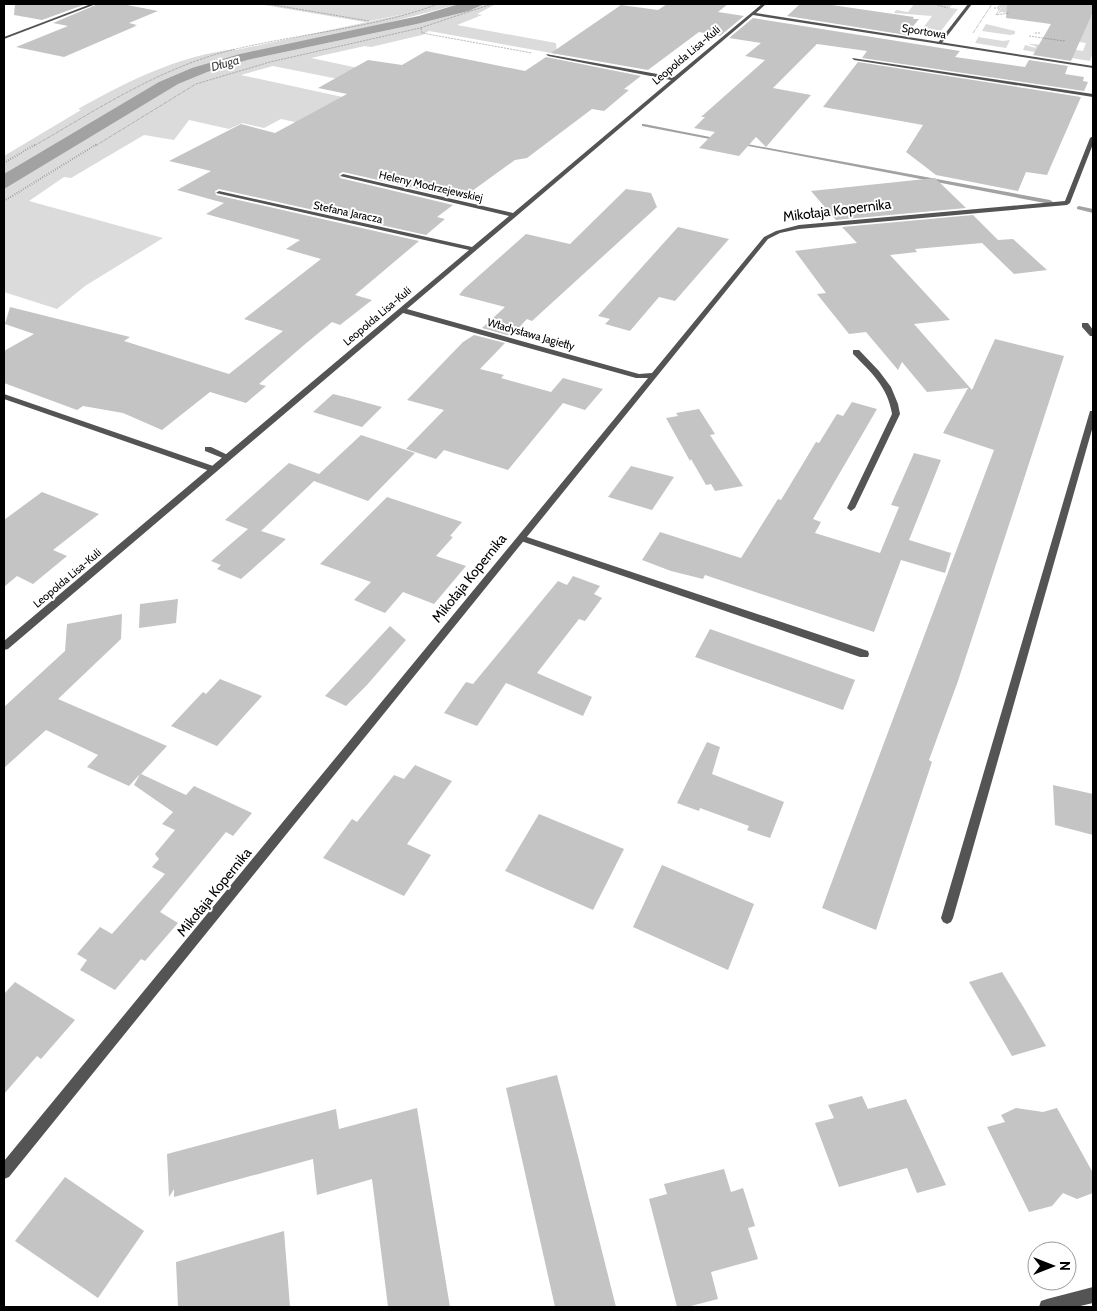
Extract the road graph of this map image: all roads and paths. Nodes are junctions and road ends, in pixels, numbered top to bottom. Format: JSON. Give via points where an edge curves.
{"nodes":[{"id":1,"x":94,"y":4,"type":"edge"},
{"id":2,"x":268,"y":4,"type":"edge"},
{"id":3,"x":438,"y":4,"type":"edge"},
{"id":4,"x":492,"y":4,"type":"edge"},
{"id":5,"x":764,"y":4,"type":"edge"},
{"id":6,"x":970,"y":4,"type":"edge"},
{"id":7,"x":992,"y":4,"type":"edge"},
{"id":8,"x":994,"y":8,"type":"dead end"},
{"id":9,"x":752,"y":14,"type":"junction"},
{"id":10,"x":1008,"y":14,"type":"dead end"},
{"id":11,"x":372,"y":22,"type":"junction"},
{"id":12,"x":421,"y":28,"type":"junction"},
{"id":13,"x":1035,"y":32,"type":"dead end"},
{"id":14,"x":1040,"y":33,"type":"dead end"},
{"id":15,"x":971,"y":35,"type":"dead end"},
{"id":16,"x":1029,"y":36,"type":"dead end"},
{"id":17,"x":4,"y":38,"type":"edge"},
{"id":18,"x":1064,"y":39,"type":"dead end"},
{"id":19,"x":939,"y":43,"type":"junction"},
{"id":20,"x":548,"y":56,"type":"joint"},
{"id":21,"x":854,"y":59,"type":"dead end"},
{"id":22,"x":1093,"y":67,"type":"edge"},
{"id":23,"x":675,"y":79,"type":"junction"},
{"id":24,"x":1093,"y":96,"type":"edge"},
{"id":25,"x":1093,"y":138,"type":"edge"},
{"id":26,"x":4,"y":163,"type":"edge"},
{"id":27,"x":343,"y":176,"type":"dead end"},
{"id":28,"x":219,"y":193,"type":"dead end"},
{"id":29,"x":4,"y":201,"type":"edge"},
{"id":30,"x":514,"y":215,"type":"junction"},
{"id":31,"x":473,"y":249,"type":"junction"},
{"id":32,"x":402,"y":310,"type":"junction"},
{"id":33,"x":1085,"y":325,"type":"dead end"},
{"id":34,"x":1093,"y":334,"type":"edge"},
{"id":35,"x":856,"y":352,"type":"dead end"},
{"id":36,"x":654,"y":375,"type":"junction"},
{"id":37,"x":4,"y":396,"type":"edge"},
{"id":38,"x":1093,"y":414,"type":"edge"},
{"id":39,"x":208,"y":449,"type":"dead end"},
{"id":40,"x":228,"y":457,"type":"junction"},
{"id":41,"x":213,"y":469,"type":"junction"},
{"id":42,"x":851,"y":508,"type":"dead end"},
{"id":43,"x":521,"y":538,"type":"junction"},
{"id":44,"x":4,"y":646,"type":"edge"},
{"id":45,"x":864,"y":654,"type":"dead end"},
{"id":46,"x":947,"y":918,"type":"dead end"},
{"id":47,"x":4,"y":1172,"type":"edge"},
{"id":48,"x":1091,"y":1299,"type":"edge"},
{"id":49,"x":1047,"y":1307,"type":"edge"}],
"edges":[{"from":1,"to":17,"type":"street"},
{"from":2,"to":11,"type":"path"},
{"from":3,"to":11,"type":"path"},
{"from":4,"to":12,"type":"path"},
{"from":5,"to":9,"type":"street","name":"Leopolda Lisa-Kuli"},
{"from":6,"to":19,"type":"street"},
{"from":7,"to":15,"type":"path"},
{"from":8,"to":10,"type":"path","via":[[1000,8],[996,15]]},
{"from":9,"to":19,"type":"street","name":"Sportowa"},
{"from":9,"to":23,"type":"street","name":"Leopolda Lisa-Kuli"},
{"from":11,"to":26,"type":"path","via":[[236,49],[172,69],[149,79]]},
{"from":12,"to":20,"type":"path","via":[[422,33]]},
{"from":12,"to":29,"type":"path","via":[[280,58],[225,72],[196,84]]},
{"from":13,"to":14,"type":"path"},
{"from":16,"to":18,"type":"path"},
{"from":19,"to":22,"type":"street","name":"Sportowa"},
{"from":20,"to":23,"type":"street"},
{"from":21,"to":24,"type":"street"},
{"from":23,"to":30,"type":"street","name":"Leopolda Lisa-Kuli"},
{"from":25,"to":36,"type":"street","name":"Mikołaja Kopernika","via":[[1067,203],[799,228],[766,238]]},
{"from":27,"to":30,"type":"street","name":"Heleny Modrzejewskiej"},
{"from":28,"to":31,"type":"street","name":"Stefana Jaracza"},
{"from":30,"to":31,"type":"street","name":"Leopolda Lisa-Kuli"},
{"from":31,"to":32,"type":"street","name":"Leopolda Lisa-Kuli"},
{"from":32,"to":36,"type":"street","name":"Władysława Jagiełły","via":[[638,376]]},
{"from":32,"to":40,"type":"street","name":"Leopolda Lisa-Kuli"},
{"from":33,"to":34,"type":"street"},
{"from":35,"to":42,"type":"street","via":[[890,389],[895,399],[896,414]]},
{"from":36,"to":43,"type":"street","name":"Mikołaja Kopernika"},
{"from":37,"to":41,"type":"street"},
{"from":38,"to":46,"type":"street"},
{"from":39,"to":40,"type":"street"},
{"from":40,"to":41,"type":"street","name":"Leopolda Lisa-Kuli"},
{"from":41,"to":44,"type":"street","name":"Leopolda Lisa-Kuli"},
{"from":43,"to":45,"type":"street"},
{"from":43,"to":47,"type":"street","name":"Mikołaja Kopernika"},
{"from":48,"to":49,"type":"street"}]}
